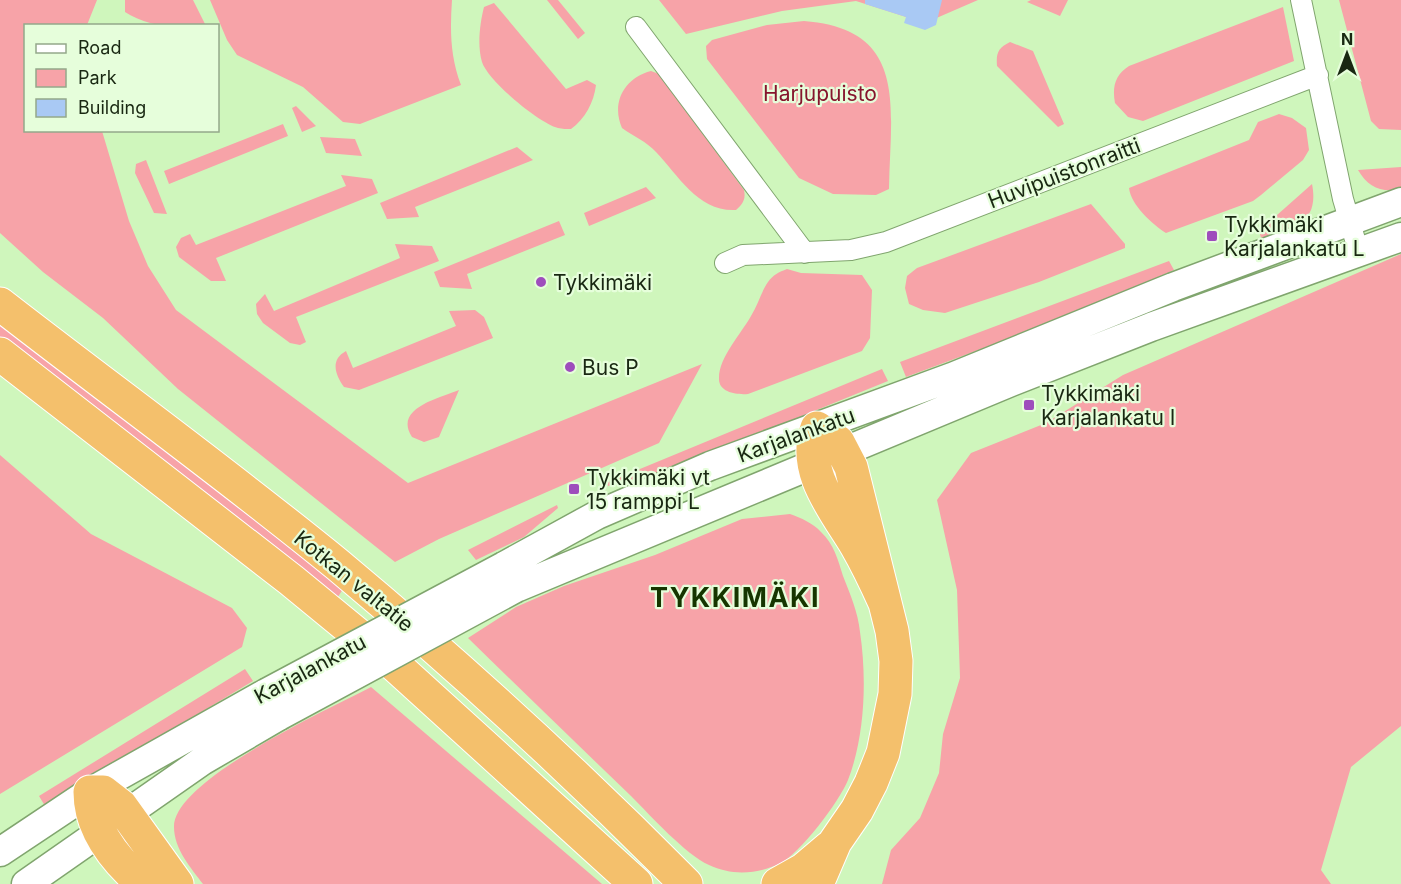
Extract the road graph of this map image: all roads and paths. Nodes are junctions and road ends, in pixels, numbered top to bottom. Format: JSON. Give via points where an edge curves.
{"nodes":[{"id":1,"x":1301,"y":0,"type":"edge"},
{"id":2,"x":636,"y":27,"type":"dead end"},
{"id":3,"x":1318,"y":75,"type":"junction"},
{"id":4,"x":1401,"y":202,"type":"edge"},
{"id":5,"x":1348,"y":222,"type":"junction"},
{"id":6,"x":1401,"y":237,"type":"edge"},
{"id":7,"x":805,"y":253,"type":"junction"},
{"id":8,"x":1359,"y":253,"type":"junction"},
{"id":9,"x":724,"y":263,"type":"dead end"},
{"id":10,"x":0,"y":304,"type":"edge"},
{"id":11,"x":0,"y":354,"type":"edge"},
{"id":12,"x":817,"y":428,"type":"junction"},
{"id":13,"x":845,"y":452,"type":"junction"},
{"id":14,"x":814,"y":466,"type":"junction"},
{"id":15,"x":510,"y":577,"type":"junction"},
{"id":16,"x":885,"y":603,"type":"junction"},
{"id":17,"x":272,"y":705,"type":"junction"},
{"id":18,"x":90,"y":792,"type":"junction"},
{"id":19,"x":128,"y":815,"type":"junction"},
{"id":20,"x":621,"y":818,"type":"junction"},
{"id":21,"x":100,"y":835,"type":"junction"},
{"id":22,"x":835,"y":843,"type":"junction"},
{"id":23,"x":0,"y":852,"type":"edge"},
{"id":24,"x":608,"y":858,"type":"junction"},
{"id":25,"x":26,"y":884,"type":"edge"},
{"id":26,"x":143,"y":884,"type":"edge"},
{"id":27,"x":177,"y":884,"type":"edge"},
{"id":28,"x":628,"y":884,"type":"edge"},
{"id":29,"x":636,"y":884,"type":"edge"},
{"id":30,"x":686,"y":884,"type":"edge"},
{"id":31,"x":708,"y":884,"type":"edge"},
{"id":32,"x":778,"y":884,"type":"edge"},
{"id":33,"x":817,"y":884,"type":"edge"}],
"edges":[{"from":1,"to":3,"type":"street"},
{"from":2,"to":7,"type":"street"},
{"from":3,"to":5,"type":"street"},
{"from":3,"to":7,"type":"street","name":"Huvipuistonraitti","via":[[886,242],[851,250]]},
{"from":4,"to":5,"type":"main road","name":"Karjalankatu"},
{"from":5,"to":8,"type":"street"},
{"from":5,"to":12,"type":"main road","name":"Karjalankatu"},
{"from":6,"to":8,"type":"main road","name":"Karjalankatu"},
{"from":7,"to":9,"type":"street","name":"Huvipuistonraitti","via":[[743,255]]},
{"from":8,"to":13,"type":"main road","name":"Karjalankatu","via":[[1151,327]]},
{"from":10,"to":20,"type":"highway","name":"Kotkan valtatie","via":[[336,564],[486,693]]},
{"from":11,"to":24,"type":"highway","name":"Kotkan valtatie","via":[[397,667]]},
{"from":12,"to":13,"type":"highway","via":[[829,434]]},
{"from":12,"to":14,"type":"highway","via":[[812,450]]},
{"from":12,"to":15,"type":"main road","name":"Karjalankatu","via":[[710,466],[597,515]]},
{"from":13,"to":14,"type":"main road","name":"Karjalankatu"},
{"from":13,"to":16,"type":"highway"},
{"from":14,"to":15,"type":"main road","name":"Karjalankatu"},
{"from":14,"to":16,"type":"highway","via":[[827,500],[870,570]]},
{"from":15,"to":17,"type":"main road","name":"Karjalankatu","bridge":true},
{"from":16,"to":22,"type":"highway","via":[[896,661],[890,724],[871,783]]},
{"from":17,"to":18,"type":"main road","name":"Karjalankatu"},
{"from":17,"to":19,"type":"main road","name":"Karjalankatu"},
{"from":18,"to":19,"type":"highway","via":[[103,792],[113,798]]},
{"from":18,"to":21,"type":"highway","via":[[90,806]]},
{"from":18,"to":23,"type":"main road","name":"Karjalankatu"},
{"from":19,"to":21,"type":"main road","name":"Karjalankatu"},
{"from":19,"to":27,"type":"highway"},
{"from":20,"to":30,"type":"highway","name":"Kotkan valtatie"},
{"from":20,"to":31,"type":"highway"},
{"from":21,"to":25,"type":"main road","name":"Karjalankatu"},
{"from":21,"to":26,"type":"highway"},
{"from":22,"to":32,"type":"highway","via":[[803,870]]},
{"from":22,"to":33,"type":"highway"},
{"from":24,"to":28,"type":"highway"},
{"from":24,"to":29,"type":"highway","name":"Kotkan valtatie"}]}
